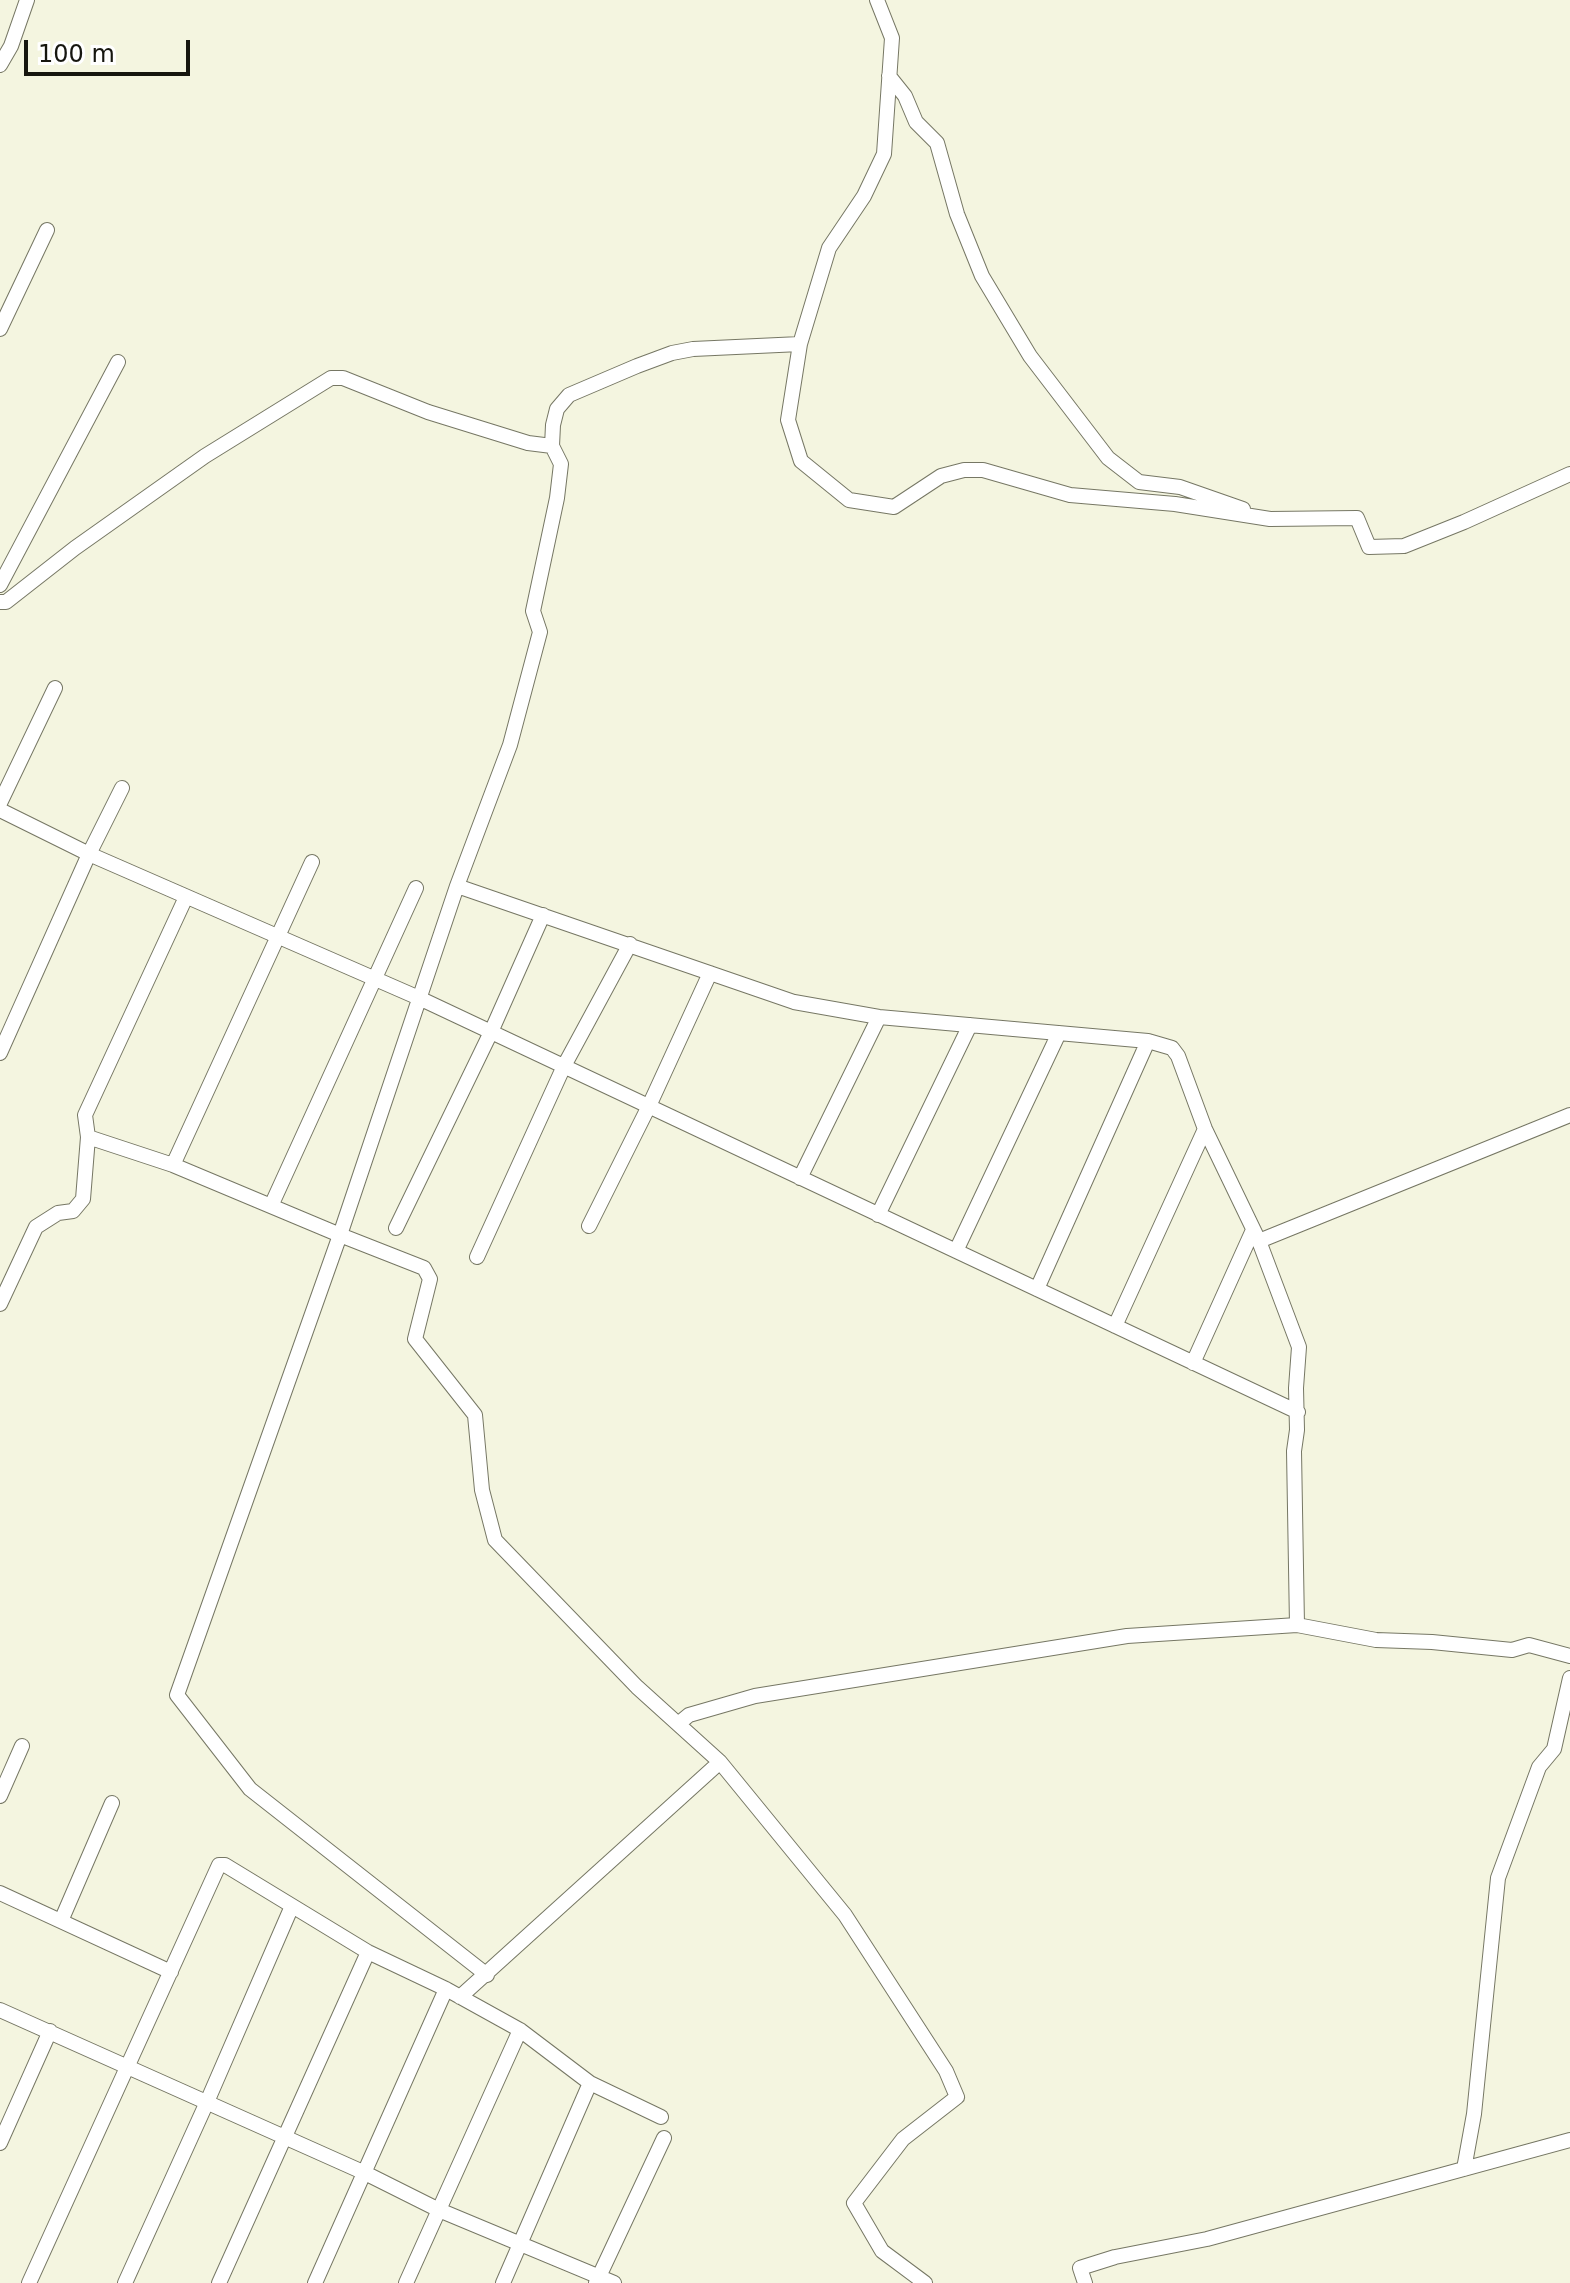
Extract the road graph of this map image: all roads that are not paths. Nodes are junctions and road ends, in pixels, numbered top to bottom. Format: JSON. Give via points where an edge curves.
{"nodes":[{"id":1,"x":27,"y":0,"type":"edge"},
{"id":2,"x":877,"y":0,"type":"edge"},
{"id":3,"x":5,"y":42,"type":"edge"},
{"id":4,"x":0,"y":65,"type":"edge"},
{"id":5,"x":889,"y":76,"type":"junction"},
{"id":6,"x":47,"y":230,"type":"dead end"},
{"id":7,"x":0,"y":329,"type":"edge"},
{"id":8,"x":800,"y":344,"type":"junction"},
{"id":9,"x":118,"y":362,"type":"dead end"},
{"id":10,"x":552,"y":446,"type":"junction"},
{"id":11,"x":1570,"y":474,"type":"edge"},
{"id":12,"x":1270,"y":519,"type":"junction"},
{"id":13,"x":0,"y":585,"type":"edge"},
{"id":14,"x":0,"y":602,"type":"edge"},
{"id":15,"x":55,"y":688,"type":"dead end"},
{"id":16,"x":122,"y":788,"type":"dead end"},
{"id":17,"x":0,"y":803,"type":"edge"},
{"id":18,"x":0,"y":810,"type":"edge"},
{"id":19,"x":89,"y":854,"type":"junction"},
{"id":20,"x":312,"y":862,"type":"dead end"},
{"id":21,"x":457,"y":886,"type":"junction"},
{"id":22,"x":416,"y":888,"type":"dead end"},
{"id":23,"x":186,"y":897,"type":"junction"},
{"id":24,"x":543,"y":915,"type":"junction"},
{"id":25,"x":278,"y":938,"type":"junction"},
{"id":26,"x":630,"y":944,"type":"junction"},
{"id":27,"x":710,"y":973,"type":"junction"},
{"id":28,"x":374,"y":979,"type":"junction"},
{"id":29,"x":419,"y":998,"type":"junction"},
{"id":30,"x":879,"y":1017,"type":"junction"},
{"id":31,"x":970,"y":1025,"type":"junction"},
{"id":32,"x":491,"y":1032,"type":"junction"},
{"id":33,"x":1059,"y":1033,"type":"junction"},
{"id":34,"x":1148,"y":1041,"type":"junction"},
{"id":35,"x":0,"y":1053,"type":"edge"},
{"id":36,"x":564,"y":1066,"type":"junction"},
{"id":37,"x":649,"y":1106,"type":"junction"},
{"id":38,"x":1570,"y":1115,"type":"edge"},
{"id":39,"x":1205,"y":1129,"type":"junction"},
{"id":40,"x":88,"y":1137,"type":"junction"},
{"id":41,"x":173,"y":1165,"type":"junction"},
{"id":42,"x":800,"y":1178,"type":"junction"},
{"id":43,"x":271,"y":1206,"type":"junction"},
{"id":44,"x":878,"y":1215,"type":"junction"},
{"id":45,"x":589,"y":1226,"type":"dead end"},
{"id":46,"x":396,"y":1228,"type":"dead end"},
{"id":47,"x":340,"y":1235,"type":"junction"},
{"id":48,"x":1256,"y":1236,"type":"junction"},
{"id":49,"x":956,"y":1251,"type":"junction"},
{"id":50,"x":477,"y":1257,"type":"dead end"},
{"id":51,"x":1037,"y":1289,"type":"junction"},
{"id":52,"x":0,"y":1304,"type":"edge"},
{"id":53,"x":1115,"y":1326,"type":"junction"},
{"id":54,"x":1193,"y":1363,"type":"junction"},
{"id":55,"x":1298,"y":1412,"type":"junction"},
{"id":56,"x":1297,"y":1625,"type":"junction"},
{"id":57,"x":1570,"y":1656,"type":"edge"},
{"id":58,"x":1570,"y":1678,"type":"edge"},
{"id":59,"x":678,"y":1724,"type":"junction"},
{"id":60,"x":22,"y":1746,"type":"dead end"},
{"id":61,"x":720,"y":1762,"type":"junction"},
{"id":62,"x":0,"y":1796,"type":"edge"},
{"id":63,"x":112,"y":1803,"type":"dead end"},
{"id":64,"x":0,"y":1893,"type":"edge"},
{"id":65,"x":292,"y":1906,"type":"junction"},
{"id":66,"x":61,"y":1921,"type":"junction"},
{"id":67,"x":368,"y":1952,"type":"junction"},
{"id":68,"x":171,"y":1972,"type":"junction"},
{"id":69,"x":487,"y":1975,"type":"junction"},
{"id":70,"x":446,"y":1989,"type":"junction"},
{"id":71,"x":460,"y":1997,"type":"junction"},
{"id":72,"x":0,"y":2010,"type":"edge"},
{"id":73,"x":520,"y":2030,"type":"junction"},
{"id":74,"x":50,"y":2031,"type":"junction"},
{"id":75,"x":128,"y":2067,"type":"junction"},
{"id":76,"x":590,"y":2083,"type":"junction"},
{"id":77,"x":207,"y":2102,"type":"junction"},
{"id":78,"x":661,"y":2117,"type":"dead end"},
{"id":79,"x":664,"y":2138,"type":"dead end"},
{"id":80,"x":285,"y":2139,"type":"junction"},
{"id":81,"x":1570,"y":2140,"type":"edge"},
{"id":82,"x":0,"y":2143,"type":"edge"},
{"id":83,"x":1464,"y":2169,"type":"junction"},
{"id":84,"x":365,"y":2173,"type":"junction"},
{"id":85,"x":439,"y":2210,"type":"junction"},
{"id":86,"x":520,"y":2244,"type":"junction"},
{"id":87,"x":597,"y":2280,"type":"edge"},
{"id":88,"x":29,"y":2283,"type":"edge"},
{"id":89,"x":125,"y":2283,"type":"edge"},
{"id":90,"x":219,"y":2283,"type":"edge"},
{"id":91,"x":315,"y":2283,"type":"edge"},
{"id":92,"x":406,"y":2283,"type":"edge"},
{"id":93,"x":503,"y":2283,"type":"edge"},
{"id":94,"x":614,"y":2283,"type":"edge"},
{"id":95,"x":925,"y":2283,"type":"edge"},
{"id":96,"x":1085,"y":2283,"type":"edge"}],
"edges":[{"from":1,"to":3,"type":"street"},
{"from":2,"to":5,"type":"street","via":[[892,38]]},
{"from":3,"to":4,"type":"street"},
{"from":5,"to":8,"type":"street","via":[[884,154],[829,248]]},
{"from":5,"to":12,"type":"street","via":[[916,122],[937,143],[982,276],[1030,356],[1108,458],[1139,482],[1180,487]]},
{"from":6,"to":7,"type":"street"},
{"from":8,"to":10,"type":"street","via":[[693,349],[637,366],[569,395],[557,409]]},
{"from":8,"to":12,"type":"street","via":[[788,420],[792,434],[801,461],[849,500],[894,507],[941,476],[983,470],[1070,495]]},
{"from":9,"to":13,"type":"street"},
{"from":10,"to":14,"type":"street","via":[[514,439],[331,378],[205,456]]},
{"from":10,"to":21,"type":"street","via":[[561,464],[533,611],[540,632],[510,745]]},
{"from":11,"to":12,"type":"street","via":[[1404,546],[1369,547],[1357,518]]},
{"from":15,"to":17,"type":"street"},
{"from":16,"to":19,"type":"street"},
{"from":18,"to":19,"type":"street"},
{"from":19,"to":23,"type":"street"},
{"from":19,"to":35,"type":"street"},
{"from":20,"to":25,"type":"street"},
{"from":21,"to":24,"type":"street"},
{"from":21,"to":29,"type":"street"},
{"from":22,"to":28,"type":"street"},
{"from":23,"to":25,"type":"street"},
{"from":23,"to":40,"type":"street","via":[[85,1115]]},
{"from":24,"to":26,"type":"street"},
{"from":24,"to":32,"type":"street"},
{"from":25,"to":28,"type":"street"},
{"from":25,"to":41,"type":"street"},
{"from":26,"to":27,"type":"street"},
{"from":26,"to":36,"type":"street"},
{"from":27,"to":30,"type":"street","via":[[794,1002]]},
{"from":27,"to":37,"type":"street"},
{"from":28,"to":29,"type":"street"},
{"from":28,"to":43,"type":"street"},
{"from":29,"to":32,"type":"street"},
{"from":29,"to":47,"type":"street"},
{"from":30,"to":31,"type":"street"},
{"from":30,"to":42,"type":"street"},
{"from":31,"to":33,"type":"street"},
{"from":31,"to":44,"type":"street"},
{"from":32,"to":36,"type":"street"},
{"from":32,"to":46,"type":"street"},
{"from":33,"to":34,"type":"street"},
{"from":33,"to":49,"type":"street"},
{"from":34,"to":39,"type":"street","via":[[1172,1048],[1178,1056]]},
{"from":34,"to":51,"type":"street"},
{"from":36,"to":37,"type":"street"},
{"from":36,"to":50,"type":"street"},
{"from":37,"to":42,"type":"street"},
{"from":37,"to":45,"type":"street"},
{"from":38,"to":48,"type":"street"},
{"from":39,"to":48,"type":"street"},
{"from":39,"to":53,"type":"street"},
{"from":40,"to":41,"type":"street"},
{"from":40,"to":52,"type":"street","via":[[83,1199],[73,1211],[58,1213],[36,1227]]},
{"from":41,"to":43,"type":"street"},
{"from":42,"to":44,"type":"street"},
{"from":43,"to":47,"type":"street"},
{"from":44,"to":49,"type":"street"},
{"from":47,"to":59,"type":"street","via":[[424,1268],[430,1279],[415,1339],[475,1415],[482,1490],[495,1540]]},
{"from":47,"to":69,"type":"street","via":[[177,1695],[250,1789]]},
{"from":48,"to":54,"type":"street"},
{"from":48,"to":55,"type":"street","via":[[1299,1347]]},
{"from":49,"to":51,"type":"street"},
{"from":51,"to":53,"type":"street"},
{"from":53,"to":54,"type":"street"},
{"from":54,"to":55,"type":"street"},
{"from":55,"to":56,"type":"street"},
{"from":56,"to":57,"type":"street","via":[[1376,1640],[1512,1650],[1529,1645]]},
{"from":56,"to":59,"type":"street","via":[[1127,1636],[755,1696],[689,1715]]},
{"from":58,"to":83,"type":"street","via":[[1554,1749],[1539,1767],[1498,1878]]},
{"from":59,"to":61,"type":"street"},
{"from":60,"to":62,"type":"street"},
{"from":61,"to":69,"type":"street"},
{"from":61,"to":95,"type":"street","via":[[845,1915],[946,2071],[957,2097],[903,2139],[854,2203],[882,2251]]},
{"from":63,"to":66,"type":"street"},
{"from":64,"to":66,"type":"street"},
{"from":65,"to":67,"type":"street"},
{"from":65,"to":68,"type":"street","via":[[219,1865]]},
{"from":65,"to":77,"type":"street"},
{"from":66,"to":68,"type":"street"},
{"from":67,"to":70,"type":"street"},
{"from":67,"to":80,"type":"street"},
{"from":68,"to":75,"type":"street"},
{"from":69,"to":71,"type":"street"},
{"from":70,"to":71,"type":"street"},
{"from":70,"to":84,"type":"street"},
{"from":71,"to":73,"type":"street"},
{"from":72,"to":74,"type":"street"},
{"from":73,"to":76,"type":"street"},
{"from":73,"to":85,"type":"street"},
{"from":74,"to":75,"type":"street"},
{"from":74,"to":82,"type":"street"},
{"from":75,"to":77,"type":"street"},
{"from":75,"to":88,"type":"street"},
{"from":76,"to":78,"type":"street"},
{"from":76,"to":86,"type":"street"},
{"from":77,"to":80,"type":"street"},
{"from":77,"to":89,"type":"street"},
{"from":79,"to":87,"type":"street"},
{"from":80,"to":84,"type":"street"},
{"from":80,"to":90,"type":"street"},
{"from":81,"to":83,"type":"street"},
{"from":83,"to":96,"type":"street","via":[[1207,2239],[1115,2257],[1080,2268]]},
{"from":84,"to":85,"type":"street"},
{"from":84,"to":91,"type":"street"},
{"from":85,"to":86,"type":"street"},
{"from":85,"to":92,"type":"street"},
{"from":86,"to":87,"type":"street"},
{"from":86,"to":93,"type":"street"},
{"from":87,"to":94,"type":"street"}]}
